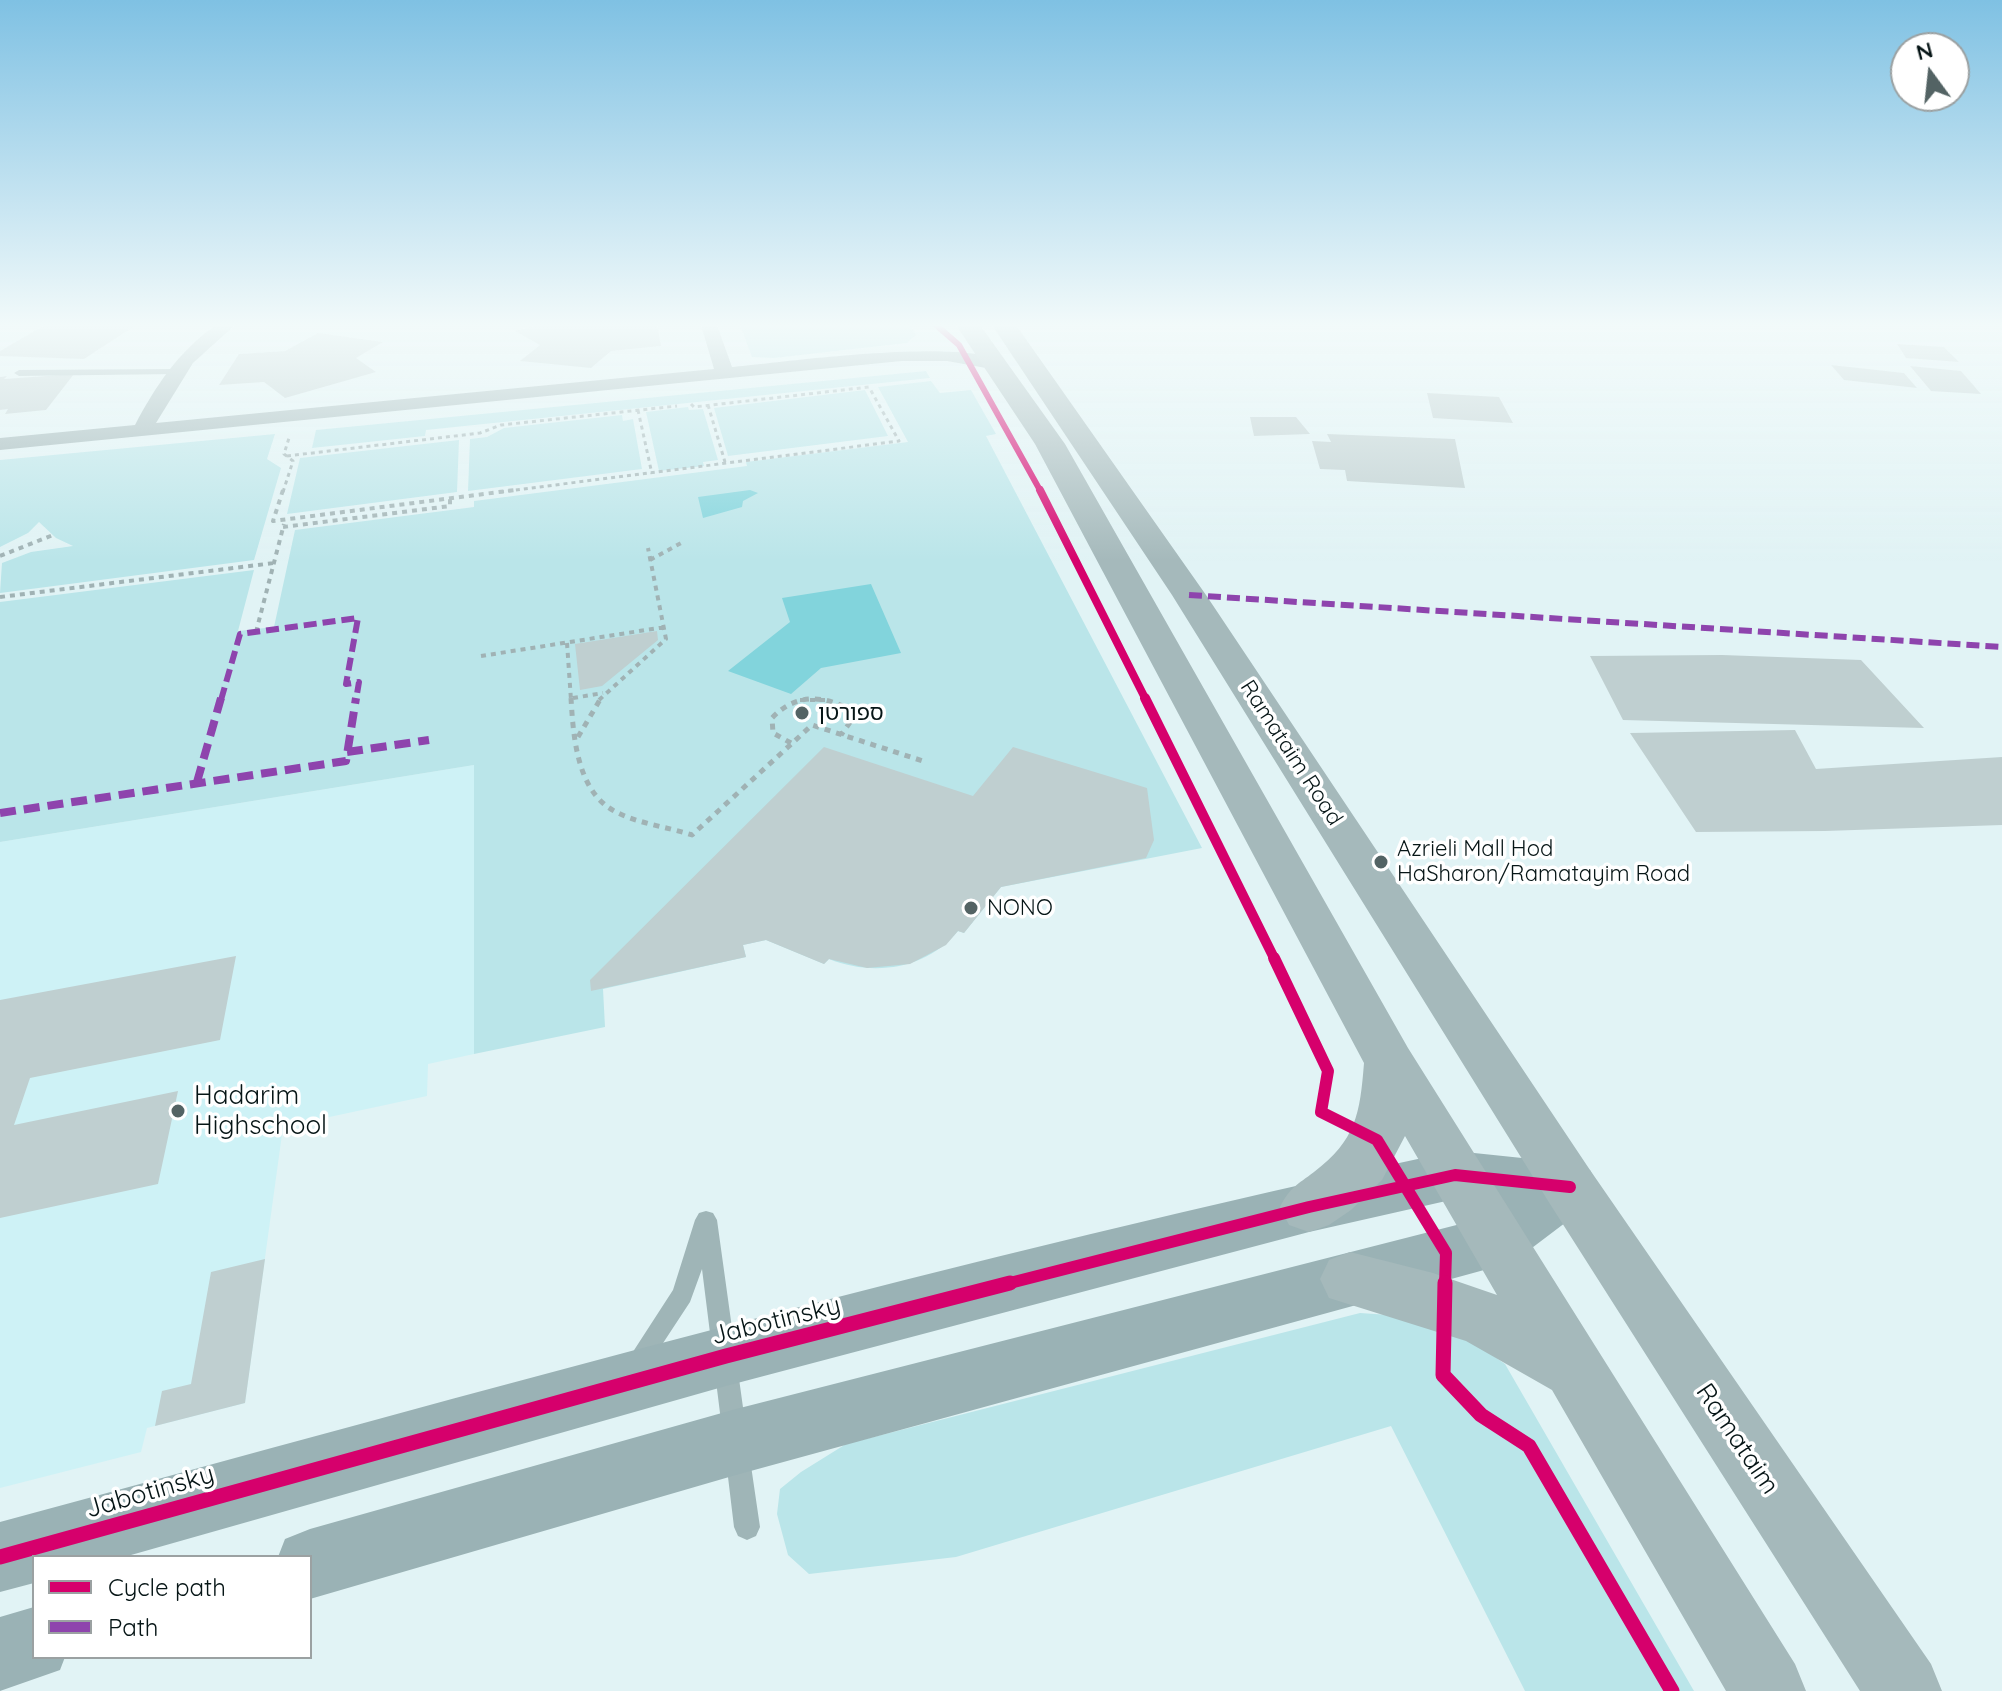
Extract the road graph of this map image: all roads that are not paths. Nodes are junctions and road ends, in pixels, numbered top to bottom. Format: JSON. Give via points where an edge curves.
{"nodes":[{"id":1,"x":157,"y":404,"type":"edge"},
{"id":2,"x":419,"y":404,"type":"edge"},
{"id":3,"x":1023,"y":404,"type":"edge"},
{"id":4,"x":1058,"y":404,"type":"edge"},
{"id":5,"x":142,"y":431,"type":"junction"},
{"id":6,"x":0,"y":444,"type":"edge"},
{"id":7,"x":1390,"y":1063,"type":"junction"},
{"id":8,"x":1455,"y":1175,"type":"junction"},
{"id":9,"x":1570,"y":1187,"type":"junction"},
{"id":10,"x":1309,"y":1207,"type":"junction"},
{"id":11,"x":1495,"y":1241,"type":"junction"},
{"id":12,"x":1350,"y":1279,"type":"junction"},
{"id":13,"x":726,"y":1356,"type":"junction"},
{"id":14,"x":1576,"y":1375,"type":"junction"},
{"id":15,"x":615,"y":1386,"type":"junction"},
{"id":16,"x":736,"y":1442,"type":"junction"},
{"id":17,"x":747,"y":1527,"type":"dead end"},
{"id":18,"x":0,"y":1557,"type":"edge"},
{"id":19,"x":312,"y":1563,"type":"edge"},
{"id":20,"x":32,"y":1645,"type":"edge"},
{"id":21,"x":0,"y":1654,"type":"edge"},
{"id":22,"x":1768,"y":1691,"type":"edge"},
{"id":23,"x":1904,"y":1691,"type":"edge"}],
"edges":[{"from":1,"to":5,"type":"street"},
{"from":2,"to":5,"type":"street"},
{"from":3,"to":7,"type":"main road","via":[[1050,444]]},
{"from":4,"to":9,"type":"main road","name":"Ramataim Road","via":[[1189,595]]},
{"from":5,"to":6,"type":"street"},
{"from":7,"to":8,"type":"main road"},
{"from":7,"to":10,"type":"main road","via":[[1389,1105],[1377,1140],[1360,1169]]},
{"from":8,"to":9,"type":"street","name":"Jabotinsky"},
{"from":8,"to":10,"type":"street","name":"Jabotinsky"},
{"from":8,"to":11,"type":"main road"},
{"from":9,"to":11,"type":"street"},
{"from":9,"to":23,"type":"main road","name":"Ramataim"},
{"from":10,"to":13,"type":"street","name":"Jabotinsky"},
{"from":11,"to":12,"type":"street"},
{"from":11,"to":14,"type":"main road"},
{"from":12,"to":14,"type":"main road","via":[[1499,1322]]},
{"from":12,"to":16,"type":"street"},
{"from":13,"to":15,"type":"street","name":"Jabotinsky"},
{"from":13,"to":15,"type":"lane","via":[[706,1220],[682,1295],[643,1356]]},
{"from":13,"to":16,"type":"lane"},
{"from":14,"to":22,"type":"main road"},
{"from":15,"to":18,"type":"street","name":"Jabotinsky"},
{"from":16,"to":17,"type":"lane"},
{"from":16,"to":19,"type":"street"},
{"from":20,"to":21,"type":"street"}]}
